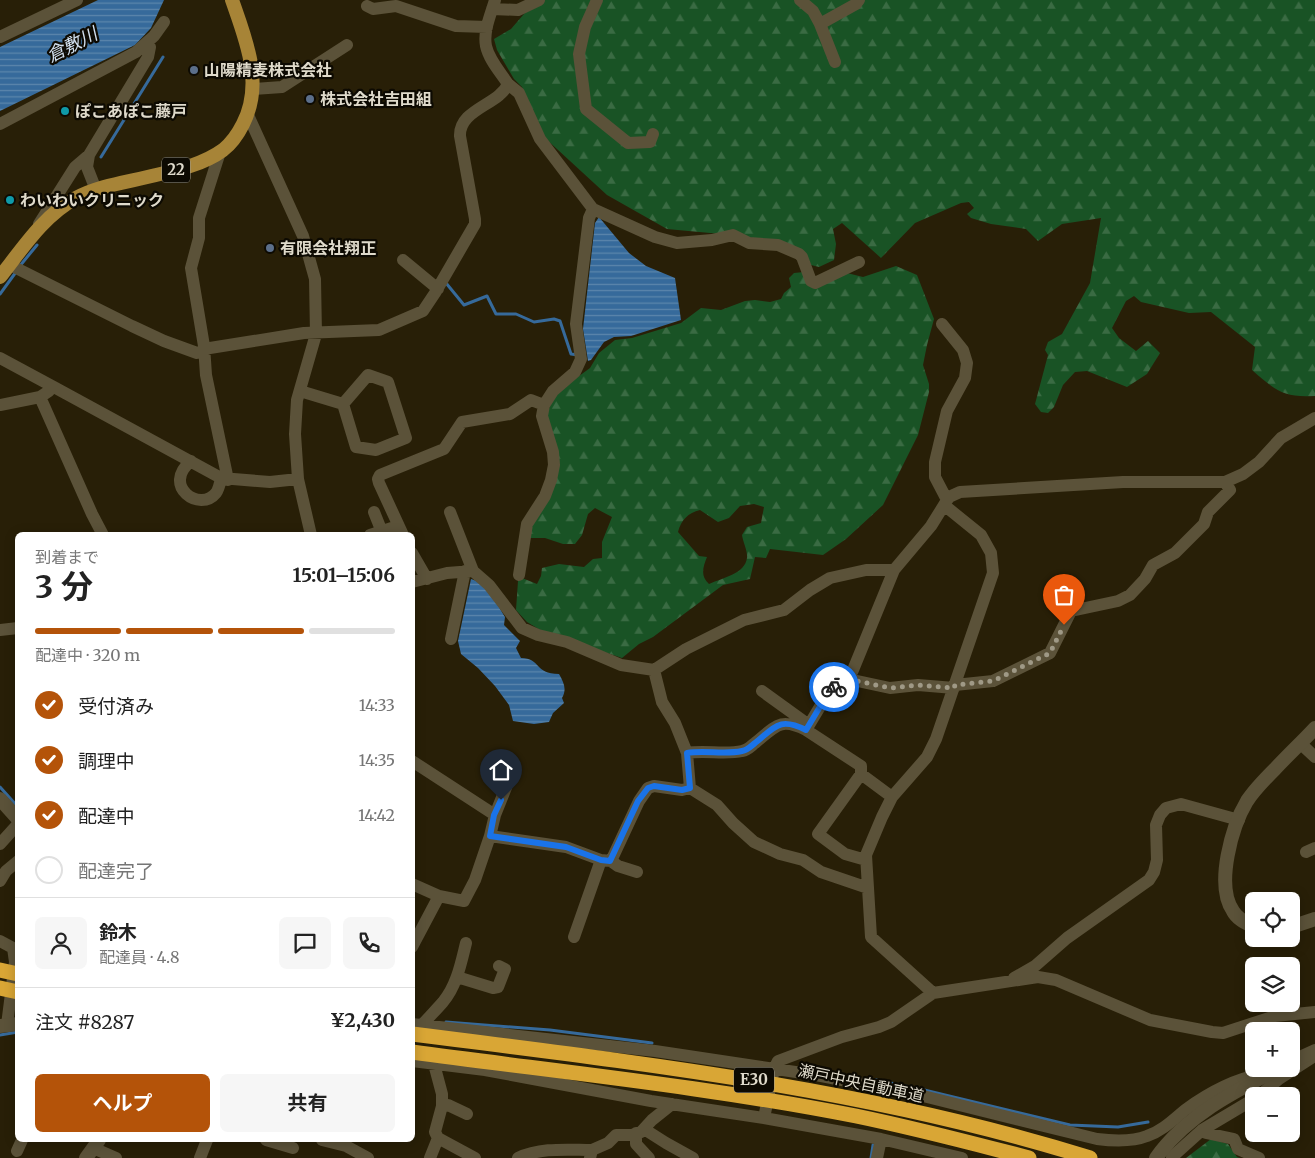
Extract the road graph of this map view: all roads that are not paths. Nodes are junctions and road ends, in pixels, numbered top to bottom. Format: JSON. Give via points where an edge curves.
{"nodes":[{"id":1,"x":77,"y":0,"type":"edge"},
{"id":2,"x":232,"y":0,"type":"edge"},
{"id":3,"x":539,"y":0,"type":"edge"},
{"id":4,"x":597,"y":0,"type":"edge"},
{"id":5,"x":800,"y":0,"type":"edge"},
{"id":6,"x":859,"y":0,"type":"edge"},
{"id":7,"x":494,"y":4,"type":"edge"},
{"id":8,"x":367,"y":6,"type":"dead end"},
{"id":9,"x":164,"y":22,"type":"dead end"},
{"id":10,"x":820,"y":24,"type":"junction"},
{"id":11,"x":487,"y":27,"type":"junction"},
{"id":12,"x":0,"y":37,"type":"edge"},
{"id":13,"x":146,"y":44,"type":"junction"},
{"id":14,"x":347,"y":45,"type":"dead end"},
{"id":15,"x":835,"y":62,"type":"dead end"},
{"id":16,"x":508,"y":84,"type":"junction"},
{"id":17,"x":254,"y":89,"type":"junction"},
{"id":18,"x":248,"y":115,"type":"junction"},
{"id":19,"x":0,"y":124,"type":"edge"},
{"id":20,"x":653,"y":134,"type":"dead end"},
{"id":21,"x":220,"y":152,"type":"junction"},
{"id":22,"x":89,"y":155,"type":"junction"},
{"id":23,"x":96,"y":190,"type":"junction"},
{"id":24,"x":593,"y":209,"type":"junction"},
{"id":25,"x":32,"y":237,"type":"junction"},
{"id":26,"x":403,"y":260,"type":"dead end"},
{"id":27,"x":859,"y":262,"type":"dead end"},
{"id":28,"x":15,"y":267,"type":"junction"},
{"id":29,"x":0,"y":277,"type":"edge"},
{"id":30,"x":435,"y":287,"type":"junction"},
{"id":31,"x":942,"y":324,"type":"dead end"},
{"id":32,"x":316,"y":334,"type":"junction"},
{"id":33,"x":205,"y":351,"type":"junction"},
{"id":34,"x":0,"y":358,"type":"edge"},
{"id":35,"x":48,"y":391,"type":"junction"},
{"id":36,"x":300,"y":391,"type":"junction"},
{"id":37,"x":343,"y":404,"type":"junction"},
{"id":38,"x":0,"y":405,"type":"edge"},
{"id":39,"x":544,"y":405,"type":"junction"},
{"id":40,"x":1315,"y":418,"type":"edge"},
{"id":41,"x":191,"y":461,"type":"junction"},
{"id":42,"x":225,"y":479,"type":"junction"},
{"id":43,"x":298,"y":479,"type":"junction"},
{"id":44,"x":1225,"y":482,"type":"junction"},
{"id":45,"x":946,"y":502,"type":"junction"},
{"id":46,"x":374,"y":512,"type":"dead end"},
{"id":47,"x":450,"y":512,"type":"dead end"},
{"id":48,"x":401,"y":530,"type":"edge"},
{"id":49,"x":101,"y":532,"type":"edge"},
{"id":50,"x":310,"y":532,"type":"edge"},
{"id":51,"x":376,"y":532,"type":"edge"},
{"id":52,"x":384,"y":532,"type":"edge"},
{"id":53,"x":415,"y":558,"type":"edge"},
{"id":54,"x":894,"y":570,"type":"junction"},
{"id":55,"x":469,"y":571,"type":"junction"},
{"id":56,"x":519,"y":575,"type":"dead end"},
{"id":57,"x":427,"y":579,"type":"junction"},
{"id":58,"x":415,"y":581,"type":"edge"},
{"id":59,"x":15,"y":628,"type":"edge"},
{"id":60,"x":0,"y":630,"type":"edge"},
{"id":61,"x":451,"y":638,"type":"dead end"},
{"id":62,"x":654,"y":670,"type":"junction"},
{"id":63,"x":848,"y":679,"type":"junction"},
{"id":64,"x":954,"y":687,"type":"junction"},
{"id":65,"x":762,"y":691,"type":"dead end"},
{"id":66,"x":808,"y":728,"type":"junction"},
{"id":67,"x":1315,"y":728,"type":"edge"},
{"id":68,"x":1300,"y":743,"type":"junction"},
{"id":69,"x":687,"y":753,"type":"junction"},
{"id":70,"x":1315,"y":756,"type":"edge"},
{"id":71,"x":415,"y":762,"type":"edge"},
{"id":72,"x":861,"y":774,"type":"junction"},
{"id":73,"x":507,"y":785,"type":"dead end"},
{"id":74,"x":690,"y":788,"type":"junction"},
{"id":75,"x":892,"y":797,"type":"junction"},
{"id":76,"x":0,"y":799,"type":"edge"},
{"id":77,"x":494,"y":815,"type":"junction"},
{"id":78,"x":15,"y":816,"type":"edge"},
{"id":79,"x":1239,"y":820,"type":"junction"},
{"id":80,"x":15,"y":827,"type":"edge"},
{"id":81,"x":490,"y":836,"type":"junction"},
{"id":82,"x":0,"y":844,"type":"edge"},
{"id":83,"x":866,"y":860,"type":"junction"},
{"id":84,"x":606,"y":861,"type":"junction"},
{"id":85,"x":15,"y":864,"type":"edge"},
{"id":86,"x":637,"y":872,"type":"dead end"},
{"id":87,"x":0,"y":881,"type":"edge"},
{"id":88,"x":415,"y":885,"type":"edge"},
{"id":89,"x":868,"y":888,"type":"junction"},
{"id":90,"x":439,"y":896,"type":"junction"},
{"id":91,"x":1315,"y":919,"type":"edge"},
{"id":92,"x":1245,"y":922,"type":"edge"},
{"id":93,"x":1300,"y":924,"type":"edge"},
{"id":94,"x":574,"y":937,"type":"dead end"},
{"id":95,"x":0,"y":941,"type":"edge"},
{"id":96,"x":415,"y":941,"type":"edge"},
{"id":97,"x":466,"y":943,"type":"dead end"},
{"id":98,"x":499,"y":966,"type":"dead end"},
{"id":99,"x":0,"y":970,"type":"edge"},
{"id":100,"x":15,"y":973,"type":"edge"},
{"id":101,"x":457,"y":977,"type":"junction"},
{"id":102,"x":1009,"y":980,"type":"junction"},
{"id":103,"x":0,"y":988,"type":"edge"},
{"id":104,"x":15,"y":991,"type":"edge"},
{"id":105,"x":933,"y":993,"type":"junction"},
{"id":106,"x":1315,"y":1012,"type":"edge"},
{"id":107,"x":8,"y":1025,"type":"edge"},
{"id":108,"x":416,"y":1028,"type":"edge"},
{"id":109,"x":1315,"y":1051,"type":"edge"},
{"id":110,"x":415,"y":1052,"type":"edge"},
{"id":111,"x":1315,"y":1056,"type":"edge"},
{"id":112,"x":1300,"y":1058,"type":"edge"},
{"id":113,"x":415,"y":1061,"type":"edge"},
{"id":114,"x":434,"y":1064,"type":"junction"},
{"id":115,"x":774,"y":1069,"type":"junction"},
{"id":116,"x":1248,"y":1077,"type":"edge"},
{"id":117,"x":1263,"y":1077,"type":"edge"},
{"id":118,"x":1270,"y":1087,"type":"edge"},
{"id":119,"x":672,"y":1104,"type":"junction"},
{"id":120,"x":1245,"y":1104,"type":"edge"},
{"id":121,"x":442,"y":1106,"type":"junction"},
{"id":122,"x":467,"y":1114,"type":"dead end"},
{"id":123,"x":764,"y":1118,"type":"junction"},
{"id":124,"x":1204,"y":1129,"type":"junction"},
{"id":125,"x":640,"y":1131,"type":"junction"},
{"id":126,"x":438,"y":1138,"type":"junction"},
{"id":127,"x":881,"y":1139,"type":"junction"},
{"id":128,"x":206,"y":1142,"type":"edge"},
{"id":129,"x":272,"y":1142,"type":"edge"},
{"id":130,"x":330,"y":1142,"type":"edge"},
{"id":131,"x":291,"y":1148,"type":"edge"},
{"id":132,"x":93,"y":1149,"type":"edge"},
{"id":133,"x":591,"y":1154,"type":"edge"},
{"id":134,"x":360,"y":1156,"type":"edge"},
{"id":135,"x":1173,"y":1157,"type":"edge"},
{"id":136,"x":116,"y":1158,"type":"edge"},
{"id":137,"x":200,"y":1158,"type":"edge"},
{"id":138,"x":430,"y":1158,"type":"edge"},
{"id":139,"x":475,"y":1158,"type":"edge"},
{"id":140,"x":518,"y":1158,"type":"edge"},
{"id":141,"x":649,"y":1158,"type":"edge"},
{"id":142,"x":693,"y":1158,"type":"edge"},
{"id":143,"x":877,"y":1158,"type":"edge"},
{"id":144,"x":962,"y":1158,"type":"edge"},
{"id":145,"x":1029,"y":1158,"type":"edge"},
{"id":146,"x":1090,"y":1158,"type":"edge"},
{"id":147,"x":1156,"y":1158,"type":"edge"},
{"id":148,"x":1259,"y":1158,"type":"edge"}],
"edges":[{"from":1,"to":12,"type":"street"},
{"from":2,"to":17,"type":"main road","number":"22","via":[[248,48]]},
{"from":3,"to":7,"type":"street","via":[[518,10]]},
{"from":4,"to":20,"type":"street","via":[[578,54],[586,109],[628,144],[650,142]]},
{"from":5,"to":10,"type":"street","via":[[812,10]]},
{"from":6,"to":10,"type":"street"},
{"from":7,"to":11,"type":"street"},
{"from":8,"to":11,"type":"street","via":[[374,9],[396,6],[456,26]]},
{"from":9,"to":13,"type":"street"},
{"from":10,"to":15,"type":"street"},
{"from":11,"to":16,"type":"street","via":[[489,54]]},
{"from":13,"to":19,"type":"street"},
{"from":13,"to":22,"type":"street","via":[[150,48],[148,57]]},
{"from":14,"to":17,"type":"street","via":[[282,87]]},
{"from":16,"to":24,"type":"street","via":[[519,93],[540,139]]},
{"from":16,"to":30,"type":"street","via":[[462,124],[460,131],[475,219],[473,228]]},
{"from":17,"to":18,"type":"main road","number":"22"},
{"from":18,"to":21,"type":"main road","number":"22","via":[[236,138]]},
{"from":18,"to":32,"type":"street","via":[[304,236],[315,279]]},
{"from":21,"to":23,"type":"main road","number":"22","via":[[192,166]]},
{"from":21,"to":33,"type":"street","via":[[199,218],[199,238],[191,268]]},
{"from":22,"to":23,"type":"street","via":[[87,167]]},
{"from":22,"to":25,"type":"street","via":[[75,167]]},
{"from":23,"to":25,"type":"main road","number":"22","via":[[62,207]]},
{"from":24,"to":27,"type":"street","via":[[655,237],[677,243],[733,235],[749,243],[778,245],[799,254],[811,281],[816,282]]},
{"from":24,"to":39,"type":"street","via":[[576,324],[581,356],[579,365]]},
{"from":25,"to":28,"type":"main road","number":"22"},
{"from":26,"to":30,"type":"street"},
{"from":28,"to":29,"type":"main road","number":"22"},
{"from":28,"to":33,"type":"street","via":[[148,334],[197,353]]},
{"from":30,"to":32,"type":"street","via":[[423,311],[379,330]]},
{"from":31,"to":45,"type":"street","via":[[963,350],[967,363],[965,378],[947,411],[935,462],[935,477]]},
{"from":32,"to":33,"type":"street","via":[[304,333]]},
{"from":32,"to":36,"type":"street"},
{"from":33,"to":42,"type":"street","via":[[206,376]]},
{"from":34,"to":35,"type":"street"},
{"from":35,"to":38,"type":"street"},
{"from":35,"to":41,"type":"street"},
{"from":35,"to":49,"type":"street"},
{"from":36,"to":37,"type":"street"},
{"from":36,"to":43,"type":"street","via":[[295,434]]},
{"from":37,"to":37,"type":"street","via":[[368,375],[388,382],[406,438],[376,450],[356,447]]},
{"from":39,"to":48,"type":"street","via":[[531,400],[510,414],[462,422],[444,449],[380,475],[379,483]]},
{"from":39,"to":56,"type":"street","via":[[542,416],[554,452],[554,465],[544,496],[527,524]]},
{"from":40,"to":44,"type":"street","via":[[1281,438],[1243,474]]},
{"from":41,"to":42,"type":"street"},
{"from":41,"to":42,"type":"street","via":[[179,479],[181,489],[192,498],[212,497]]},
{"from":42,"to":43,"type":"street","via":[[270,482]]},
{"from":43,"to":50,"type":"street"},
{"from":44,"to":45,"type":"street","via":[[1123,482],[960,492],[949,496]]},
{"from":44,"to":64,"type":"street","via":[[1230,490],[1208,512],[1204,524],[1175,554],[1153,565],[1130,595],[1118,601],[1071,611],[1050,653],[993,681]]},
{"from":45,"to":54,"type":"street","via":[[931,526]]},
{"from":45,"to":64,"type":"street","via":[[981,535],[991,553],[993,573]]},
{"from":46,"to":51,"type":"street"},
{"from":47,"to":55,"type":"street"},
{"from":48,"to":52,"type":"street"},
{"from":53,"to":57,"type":"street"},
{"from":54,"to":62,"type":"street","via":[[866,570],[830,578],[784,610],[744,620],[686,649]]},
{"from":54,"to":63,"type":"street"},
{"from":55,"to":57,"type":"street"},
{"from":55,"to":61,"type":"street"},
{"from":55,"to":62,"type":"street","via":[[489,585],[522,628],[622,665]]},
{"from":57,"to":58,"type":"street"},
{"from":59,"to":60,"type":"street"},
{"from":62,"to":69,"type":"street","via":[[662,702]]},
{"from":63,"to":64,"type":"street","via":[[890,688],[918,685]]},
{"from":63,"to":66,"type":"street","via":[[836,684]]},
{"from":64,"to":75,"type":"street","via":[[927,757]]},
{"from":65,"to":66,"type":"street"},
{"from":66,"to":69,"type":"street","via":[[778,724],[748,750]]},
{"from":66,"to":72,"type":"street","via":[[860,766]]},
{"from":67,"to":68,"type":"street"},
{"from":68,"to":70,"type":"street"},
{"from":68,"to":79,"type":"street","via":[[1256,788]]},
{"from":69,"to":74,"type":"street"},
{"from":71,"to":77,"type":"street"},
{"from":72,"to":75,"type":"street"},
{"from":72,"to":83,"type":"street","via":[[818,834],[845,854]]},
{"from":73,"to":77,"type":"street"},
{"from":74,"to":84,"type":"street","via":[[648,788]]},
{"from":74,"to":89,"type":"street","via":[[718,805],[754,842],[802,860],[821,872]]},
{"from":75,"to":83,"type":"street"},
{"from":76,"to":78,"type":"street"},
{"from":77,"to":81,"type":"street"},
{"from":79,"to":92,"type":"street","via":[[1226,863],[1225,884],[1233,912]]},
{"from":79,"to":102,"type":"street","via":[[1181,804],[1166,808],[1156,825],[1157,860],[1149,880],[1035,966]]},
{"from":80,"to":82,"type":"street"},
{"from":81,"to":84,"type":"street","via":[[566,847]]},
{"from":81,"to":90,"type":"street","via":[[464,901]]},
{"from":83,"to":89,"type":"street"},
{"from":84,"to":86,"type":"street"},
{"from":84,"to":94,"type":"street"},
{"from":85,"to":87,"type":"street"},
{"from":88,"to":90,"type":"street"},
{"from":89,"to":105,"type":"street","via":[[871,937]]},
{"from":90,"to":96,"type":"street"},
{"from":91,"to":93,"type":"street"},
{"from":95,"to":107,"type":"street","via":[[13,948],[15,962]]},
{"from":97,"to":101,"type":"street"},
{"from":98,"to":101,"type":"street","via":[[505,969],[498,986],[493,988]]},
{"from":99,"to":100,"type":"highway"},
{"from":101,"to":108,"type":"street","via":[[443,1002]]},
{"from":102,"to":105,"type":"street"},
{"from":102,"to":106,"type":"street","via":[[1038,977],[1056,980],[1150,1020],[1212,1032],[1223,1033],[1276,1016]]},
{"from":103,"to":104,"type":"highway"},
{"from":105,"to":115,"type":"street","via":[[890,1022],[778,1061]]},
{"from":108,"to":115,"type":"street","via":[[580,1042]]},
{"from":108,"to":146,"type":"highway","name":"瀬戸中央自動車道","number":"E30","via":[[858,1099],[966,1123]]},
{"from":109,"to":112,"type":"street"},
{"from":110,"to":145,"type":"highway","name":"瀬戸中央自動車道","number":"E30","via":[[774,1102],[962,1140]]},
{"from":111,"to":118,"type":"street"},
{"from":113,"to":114,"type":"street"},
{"from":114,"to":119,"type":"street","via":[[486,1070]]},
{"from":114,"to":121,"type":"street"},
{"from":115,"to":116,"type":"street","via":[[915,1094],[1109,1141],[1147,1136],[1221,1089]]},
{"from":115,"to":123,"type":"street"},
{"from":117,"to":147,"type":"street","via":[[1193,1118]]},
{"from":119,"to":123,"type":"street"},
{"from":119,"to":125,"type":"street"},
{"from":120,"to":124,"type":"street"},
{"from":121,"to":122,"type":"street"},
{"from":121,"to":126,"type":"street","via":[[435,1132]]},
{"from":123,"to":127,"type":"street"},
{"from":124,"to":135,"type":"street"},
{"from":124,"to":148,"type":"street","via":[[1206,1133],[1234,1139],[1238,1149]]},
{"from":125,"to":133,"type":"street","via":[[616,1135]]},
{"from":125,"to":141,"type":"street","via":[[636,1144]]},
{"from":125,"to":142,"type":"street"},
{"from":126,"to":138,"type":"street"},
{"from":126,"to":139,"type":"street"},
{"from":127,"to":143,"type":"street"},
{"from":127,"to":144,"type":"street"},
{"from":128,"to":137,"type":"street"},
{"from":129,"to":131,"type":"street"},
{"from":130,"to":134,"type":"street","via":[[346,1146]]},
{"from":132,"to":136,"type":"street"},
{"from":133,"to":140,"type":"street","via":[[544,1150]]}]}
